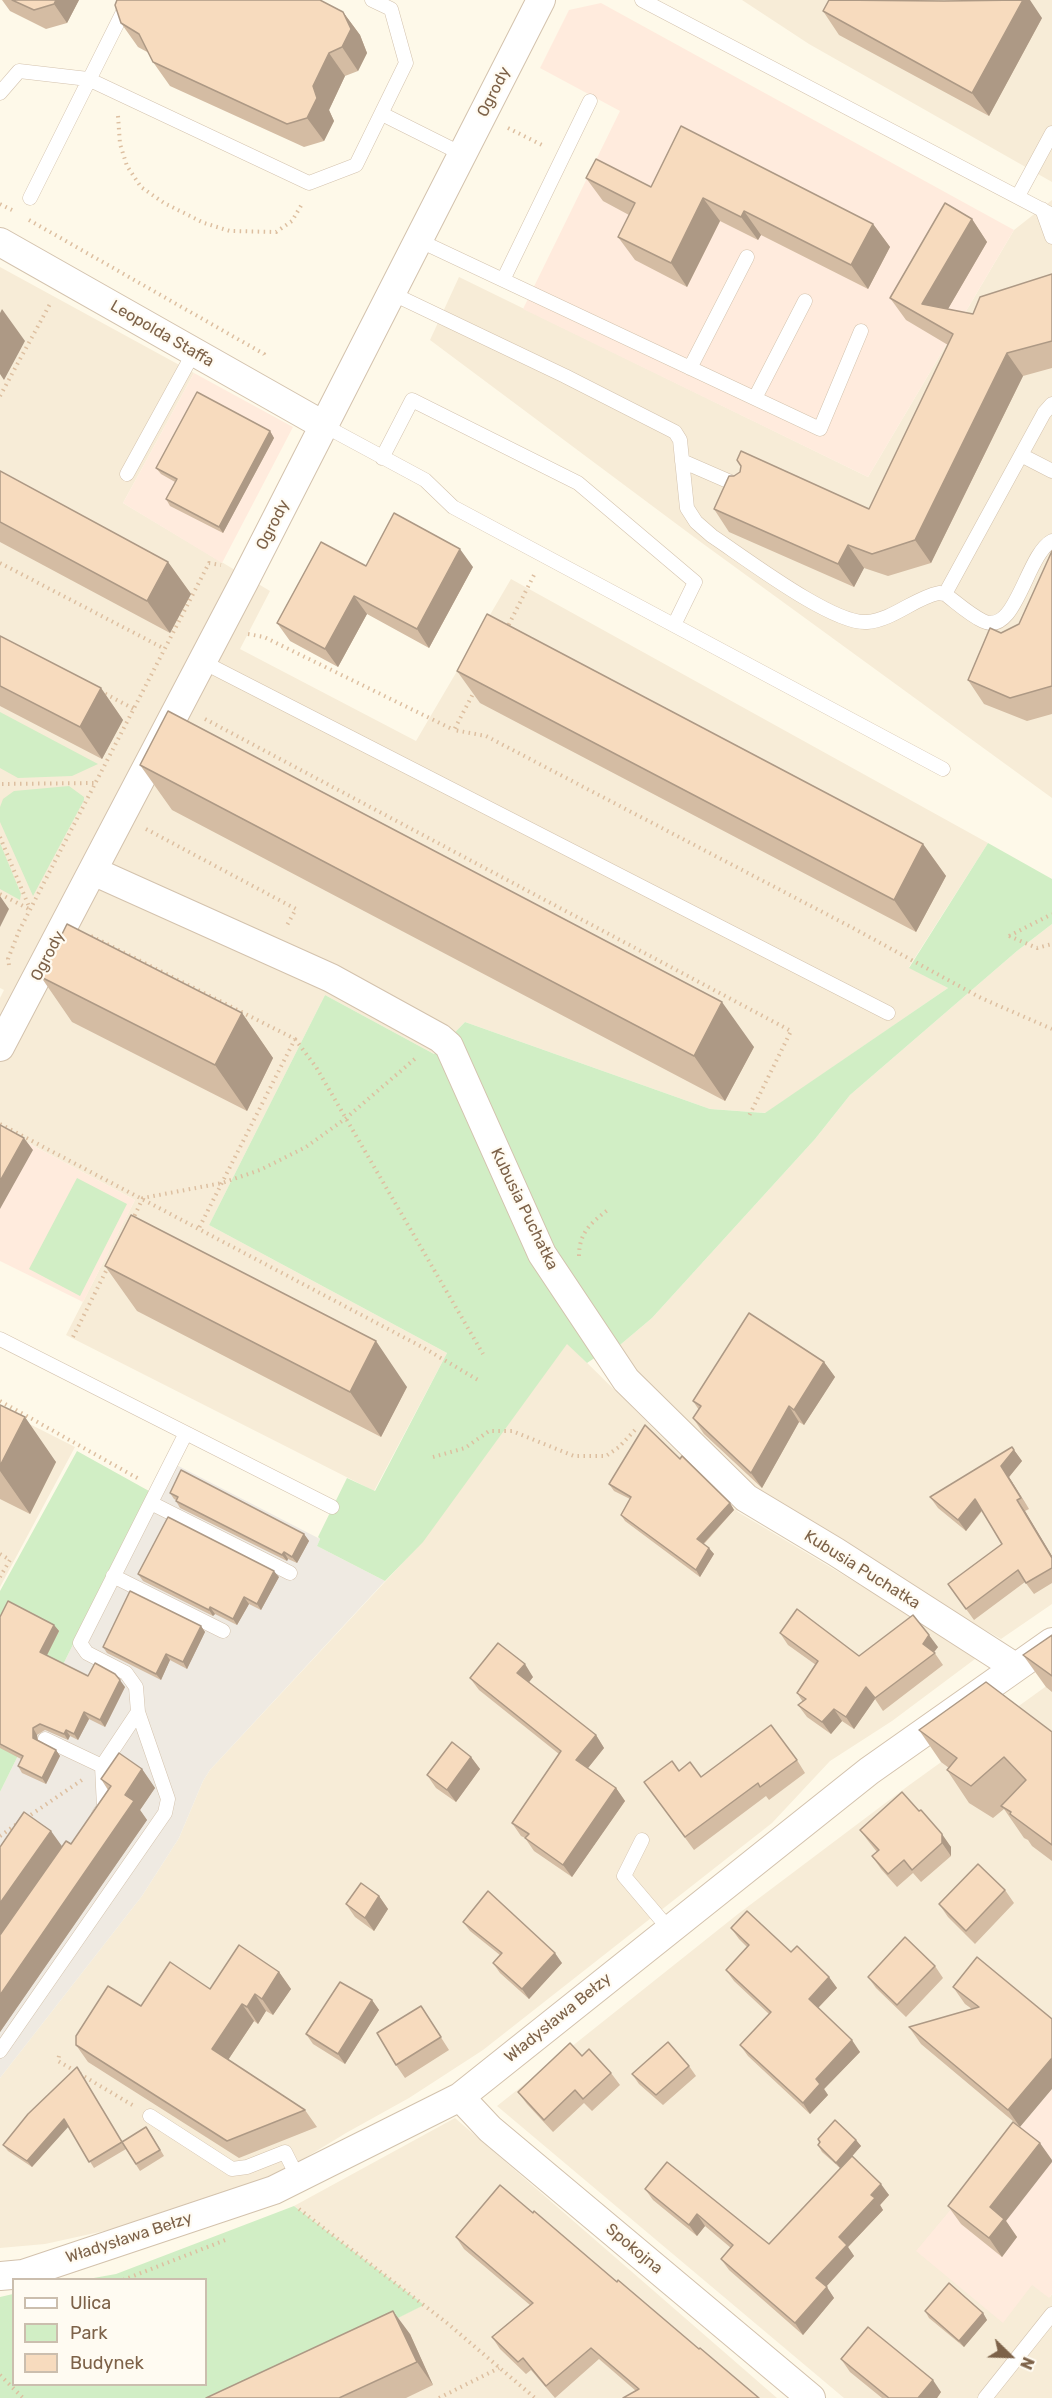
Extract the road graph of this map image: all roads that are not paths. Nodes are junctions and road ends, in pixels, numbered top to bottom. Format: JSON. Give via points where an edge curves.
{"nodes":[{"id":1,"x":129,"y":0,"type":"edge"},
{"id":2,"x":372,"y":0,"type":"edge"},
{"id":3,"x":541,"y":0,"type":"edge"},
{"id":4,"x":642,"y":0,"type":"edge"},
{"id":5,"x":88,"y":79,"type":"junction"},
{"id":6,"x":0,"y":93,"type":"edge"},
{"id":7,"x":590,"y":101,"type":"dead end"},
{"id":8,"x":382,"y":114,"type":"junction"},
{"id":9,"x":1052,"y":133,"type":"edge"},
{"id":10,"x":462,"y":154,"type":"junction"},
{"id":11,"x":1018,"y":196,"type":"junction"},
{"id":12,"x":30,"y":198,"type":"dead end"},
{"id":13,"x":1047,"y":212,"type":"edge"},
{"id":14,"x":1052,"y":237,"type":"edge"},
{"id":15,"x":418,"y":240,"type":"junction"},
{"id":16,"x":0,"y":242,"type":"edge"},
{"id":17,"x":747,"y":257,"type":"dead end"},
{"id":18,"x":503,"y":280,"type":"junction"},
{"id":19,"x":391,"y":293,"type":"junction"},
{"id":20,"x":805,"y":301,"type":"dead end"},
{"id":21,"x":861,"y":331,"type":"dead end"},
{"id":22,"x":194,"y":352,"type":"junction"},
{"id":23,"x":690,"y":368,"type":"junction"},
{"id":24,"x":755,"y":398,"type":"junction"},
{"id":25,"x":1052,"y":404,"type":"edge"},
{"id":26,"x":323,"y":425,"type":"junction"},
{"id":27,"x":1022,"y":455,"type":"junction"},
{"id":28,"x":382,"y":458,"type":"junction"},
{"id":29,"x":682,"y":461,"type":"junction"},
{"id":30,"x":1052,"y":471,"type":"edge"},
{"id":31,"x":127,"y":474,"type":"dead end"},
{"id":32,"x":748,"y":490,"type":"edge"},
{"id":33,"x":1052,"y":541,"type":"edge"},
{"id":34,"x":945,"y":594,"type":"junction"},
{"id":35,"x":674,"y":625,"type":"junction"},
{"id":36,"x":201,"y":661,"type":"junction"},
{"id":37,"x":943,"y":769,"type":"dead end"},
{"id":38,"x":93,"y":871,"type":"junction"},
{"id":39,"x":888,"y":1013,"type":"dead end"},
{"id":40,"x":0,"y":1047,"type":"edge"},
{"id":41,"x":0,"y":1339,"type":"edge"},
{"id":42,"x":186,"y":1433,"type":"junction"},
{"id":43,"x":154,"y":1496,"type":"junction"},
{"id":44,"x":332,"y":1507,"type":"dead end"},
{"id":45,"x":290,"y":1573,"type":"dead end"},
{"id":46,"x":113,"y":1576,"type":"junction"},
{"id":47,"x":223,"y":1631,"type":"dead end"},
{"id":48,"x":1052,"y":1642,"type":"edge"},
{"id":49,"x":1015,"y":1667,"type":"junction"},
{"id":50,"x":138,"y":1712,"type":"junction"},
{"id":51,"x":45,"y":1739,"type":"dead end"},
{"id":52,"x":102,"y":1766,"type":"junction"},
{"id":53,"x":91,"y":1826,"type":"edge"},
{"id":54,"x":642,"y":1840,"type":"dead end"},
{"id":55,"x":669,"y":1929,"type":"junction"},
{"id":56,"x":0,"y":2051,"type":"edge"},
{"id":57,"x":460,"y":2097,"type":"junction"},
{"id":58,"x":150,"y":2116,"type":"road end"},
{"id":59,"x":286,"y":2184,"type":"junction"},
{"id":60,"x":0,"y":2276,"type":"edge"},
{"id":61,"x":1052,"y":2314,"type":"edge"},
{"id":62,"x":811,"y":2398,"type":"edge"},
{"id":63,"x":985,"y":2398,"type":"edge"}],
"edges":[{"from":1,"to":5,"type":"lane"},
{"from":2,"to":8,"type":"lane","via":[[391,9],[406,63]]},
{"from":3,"to":10,"type":"street","name":"Ogrody"},
{"from":4,"to":11,"type":"lane"},
{"from":5,"to":6,"type":"lane","via":[[19,70]]},
{"from":5,"to":8,"type":"lane","via":[[309,183],[356,165]]},
{"from":5,"to":12,"type":"lane"},
{"from":7,"to":18,"type":"lane"},
{"from":8,"to":10,"type":"lane"},
{"from":9,"to":11,"type":"lane"},
{"from":10,"to":15,"type":"street","name":"Ogrody"},
{"from":11,"to":13,"type":"lane"},
{"from":13,"to":14,"type":"lane"},
{"from":15,"to":18,"type":"lane"},
{"from":15,"to":19,"type":"street","name":"Ogrody"},
{"from":16,"to":22,"type":"street","name":"Leopolda Staffa"},
{"from":17,"to":23,"type":"lane"},
{"from":18,"to":23,"type":"lane"},
{"from":19,"to":26,"type":"street","name":"Ogrody"},
{"from":19,"to":29,"type":"lane","via":[[675,432]]},
{"from":20,"to":24,"type":"lane"},
{"from":21,"to":24,"type":"lane","via":[[820,429]]},
{"from":22,"to":26,"type":"street","name":"Leopolda Staffa"},
{"from":22,"to":31,"type":"lane"},
{"from":23,"to":24,"type":"lane"},
{"from":25,"to":27,"type":"lane"},
{"from":26,"to":28,"type":"lane"},
{"from":26,"to":36,"type":"street","name":"Ogrody"},
{"from":27,"to":30,"type":"lane"},
{"from":27,"to":34,"type":"lane"},
{"from":28,"to":35,"type":"lane","via":[[425,480],[453,507]]},
{"from":28,"to":35,"type":"lane","via":[[412,400],[578,483],[695,582]]},
{"from":29,"to":32,"type":"lane"},
{"from":29,"to":34,"type":"lane","via":[[687,508],[696,522],[827,612],[867,622],[880,620],[932,594]]},
{"from":33,"to":34,"type":"lane","via":[[1038,552],[1012,610],[1004,619],[984,622]]},
{"from":35,"to":37,"type":"lane"},
{"from":36,"to":38,"type":"street","name":"Ogrody"},
{"from":36,"to":39,"type":"lane"},
{"from":38,"to":40,"type":"street","name":"Ogrody"},
{"from":38,"to":49,"type":"street","name":"Kubusia Puchatka","via":[[331,978],[440,1038],[449,1046],[542,1254],[626,1380],[746,1498]]},
{"from":41,"to":42,"type":"lane"},
{"from":42,"to":43,"type":"lane"},
{"from":42,"to":44,"type":"lane"},
{"from":43,"to":45,"type":"lane"},
{"from":43,"to":46,"type":"lane"},
{"from":46,"to":47,"type":"lane"},
{"from":46,"to":50,"type":"lane","via":[[80,1643],[87,1653],[126,1673],[136,1687]]},
{"from":48,"to":49,"type":"street","name":"Władysława Bełzy"},
{"from":49,"to":55,"type":"street","name":"Władysława Bełzy","via":[[870,1771]]},
{"from":50,"to":52,"type":"lane"},
{"from":50,"to":56,"type":"lane","via":[[168,1799],[165,1813]]},
{"from":51,"to":52,"type":"lane"},
{"from":52,"to":53,"type":"lane","via":[[104,1807]]},
{"from":54,"to":55,"type":"lane","via":[[624,1876]]},
{"from":55,"to":57,"type":"street","name":"Władysława Bełzy"},
{"from":57,"to":59,"type":"street","name":"Władysława Bełzy"},
{"from":57,"to":62,"type":"street","name":"Spokojna","via":[[494,2133]]},
{"from":58,"to":59,"type":"lane","via":[[232,2169],[285,2152]]},
{"from":59,"to":60,"type":"street","name":"Władysława Bełzy","via":[[23,2274]]},
{"from":61,"to":63,"type":"lane"}]}
